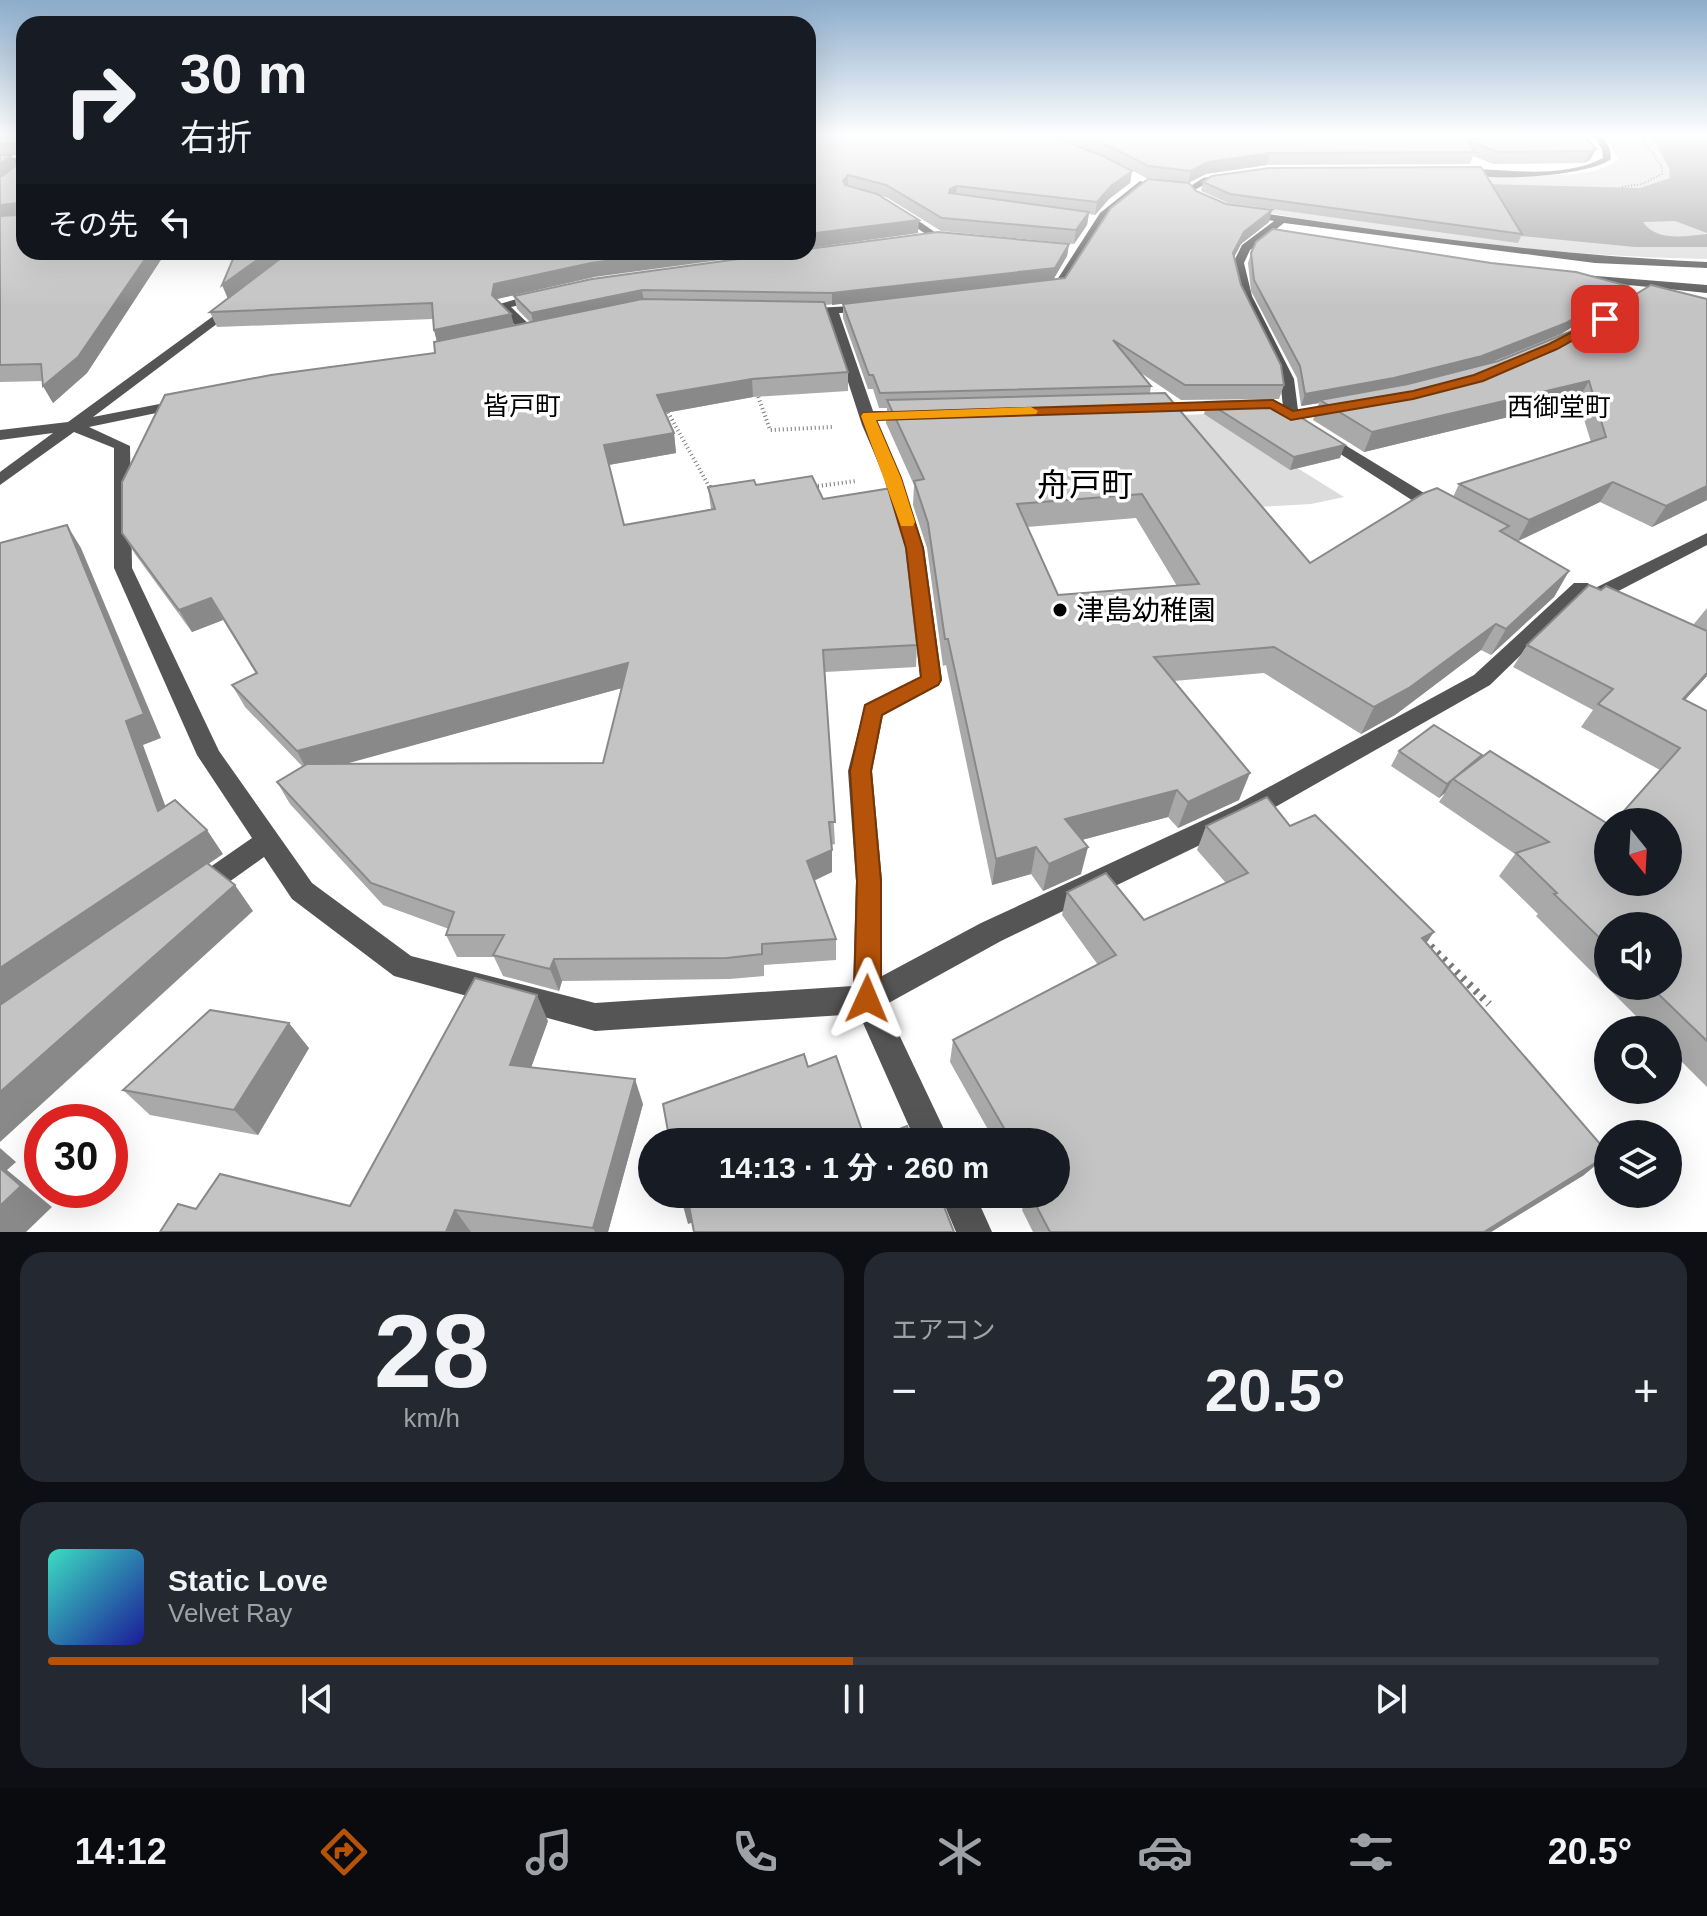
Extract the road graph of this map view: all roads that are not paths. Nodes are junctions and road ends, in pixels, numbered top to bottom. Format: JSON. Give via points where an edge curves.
{"nodes":[{"id":1,"x":1130,"y":191,"type":"edge"},
{"id":2,"x":881,"y":202,"type":"edge"},
{"id":3,"x":1225,"y":209,"type":"edge"},
{"id":4,"x":1081,"y":219,"type":"edge"},
{"id":5,"x":1281,"y":220,"type":"junction"},
{"id":6,"x":1097,"y":221,"type":"junction"},
{"id":7,"x":1269,"y":232,"type":"junction"},
{"id":8,"x":1283,"y":234,"type":"edge"},
{"id":9,"x":921,"y":239,"type":"edge"},
{"id":10,"x":1064,"y":249,"type":"edge"},
{"id":11,"x":1080,"y":251,"type":"junction"},
{"id":12,"x":1707,"y":265,"type":"edge"},
{"id":13,"x":1577,"y":277,"type":"edge"},
{"id":14,"x":1029,"y":289,"type":"edge"},
{"id":15,"x":1707,"y":289,"type":"edge"},
{"id":16,"x":548,"y":295,"type":"edge"},
{"id":17,"x":243,"y":298,"type":"edge"},
{"id":18,"x":877,"y":307,"type":"edge"},
{"id":19,"x":786,"y":311,"type":"edge"},
{"id":20,"x":832,"y":312,"type":"junction"},
{"id":21,"x":530,"y":334,"type":"edge"},
{"id":22,"x":204,"y":400,"type":"edge"},
{"id":23,"x":1273,"y":404,"type":"edge"},
{"id":24,"x":1242,"y":405,"type":"edge"},
{"id":25,"x":1352,"y":405,"type":"edge"},
{"id":26,"x":1133,"y":408,"type":"edge"},
{"id":27,"x":930,"y":414,"type":"edge"},
{"id":28,"x":1291,"y":416,"type":"junction"},
{"id":29,"x":869,"y":421,"type":"junction"},
{"id":30,"x":73,"y":426,"type":"junction"},
{"id":31,"x":0,"y":435,"type":"edge"},
{"id":32,"x":0,"y":480,"type":"edge"},
{"id":33,"x":1462,"y":523,"type":"edge"},
{"id":34,"x":1707,"y":538,"type":"edge"},
{"id":35,"x":1581,"y":587,"type":"junction"},
{"id":36,"x":1620,"y":606,"type":"edge"},
{"id":37,"x":267,"y":841,"type":"junction"},
{"id":38,"x":178,"y":904,"type":"edge"},
{"id":39,"x":867,"y":999,"type":"junction"},
{"id":40,"x":927,"y":1128,"type":"edge"},
{"id":41,"x":963,"y":1208,"type":"edge"},
{"id":42,"x":974,"y":1232,"type":"edge"}],
"edges":[{"from":1,"to":6,"type":"street","via":[[1119,196]]},
{"from":2,"to":9,"type":"street","via":[[943,237]]},
{"from":3,"to":5,"type":"street"},
{"from":4,"to":6,"type":"street"},
{"from":5,"to":7,"type":"street"},
{"from":5,"to":12,"type":"street","via":[[1595,260]]},
{"from":6,"to":11,"type":"street"},
{"from":7,"to":8,"type":"street"},
{"from":7,"to":28,"type":"street","via":[[1242,252],[1239,261],[1243,287],[1288,379]]},
{"from":10,"to":11,"type":"street"},
{"from":11,"to":14,"type":"street","via":[[1059,286]]},
{"from":13,"to":15,"type":"street","via":[[1645,290]]},
{"from":16,"to":21,"type":"street","via":[[502,305]]},
{"from":17,"to":30,"type":"street"},
{"from":18,"to":20,"type":"street"},
{"from":19,"to":20,"type":"street"},
{"from":20,"to":29,"type":"street"},
{"from":22,"to":30,"type":"street"},
{"from":23,"to":28,"type":"street"},
{"from":24,"to":26,"type":"street"},
{"from":25,"to":28,"type":"street"},
{"from":27,"to":29,"type":"street"},
{"from":28,"to":33,"type":"street"},
{"from":29,"to":39,"type":"street","via":[[915,548],[931,680],[873,711],[860,771],[869,881]]},
{"from":30,"to":31,"type":"street"},
{"from":30,"to":32,"type":"street"},
{"from":30,"to":37,"type":"street","via":[[122,446],[123,568],[209,755]]},
{"from":34,"to":35,"type":"street"},
{"from":35,"to":36,"type":"street"},
{"from":35,"to":39,"type":"street","via":[[1482,680],[1245,812],[991,932]]},
{"from":37,"to":38,"type":"street"},
{"from":37,"to":39,"type":"street","via":[[302,891],[404,967],[595,1017]]},
{"from":39,"to":40,"type":"street"},
{"from":41,"to":42,"type":"street"}]}
